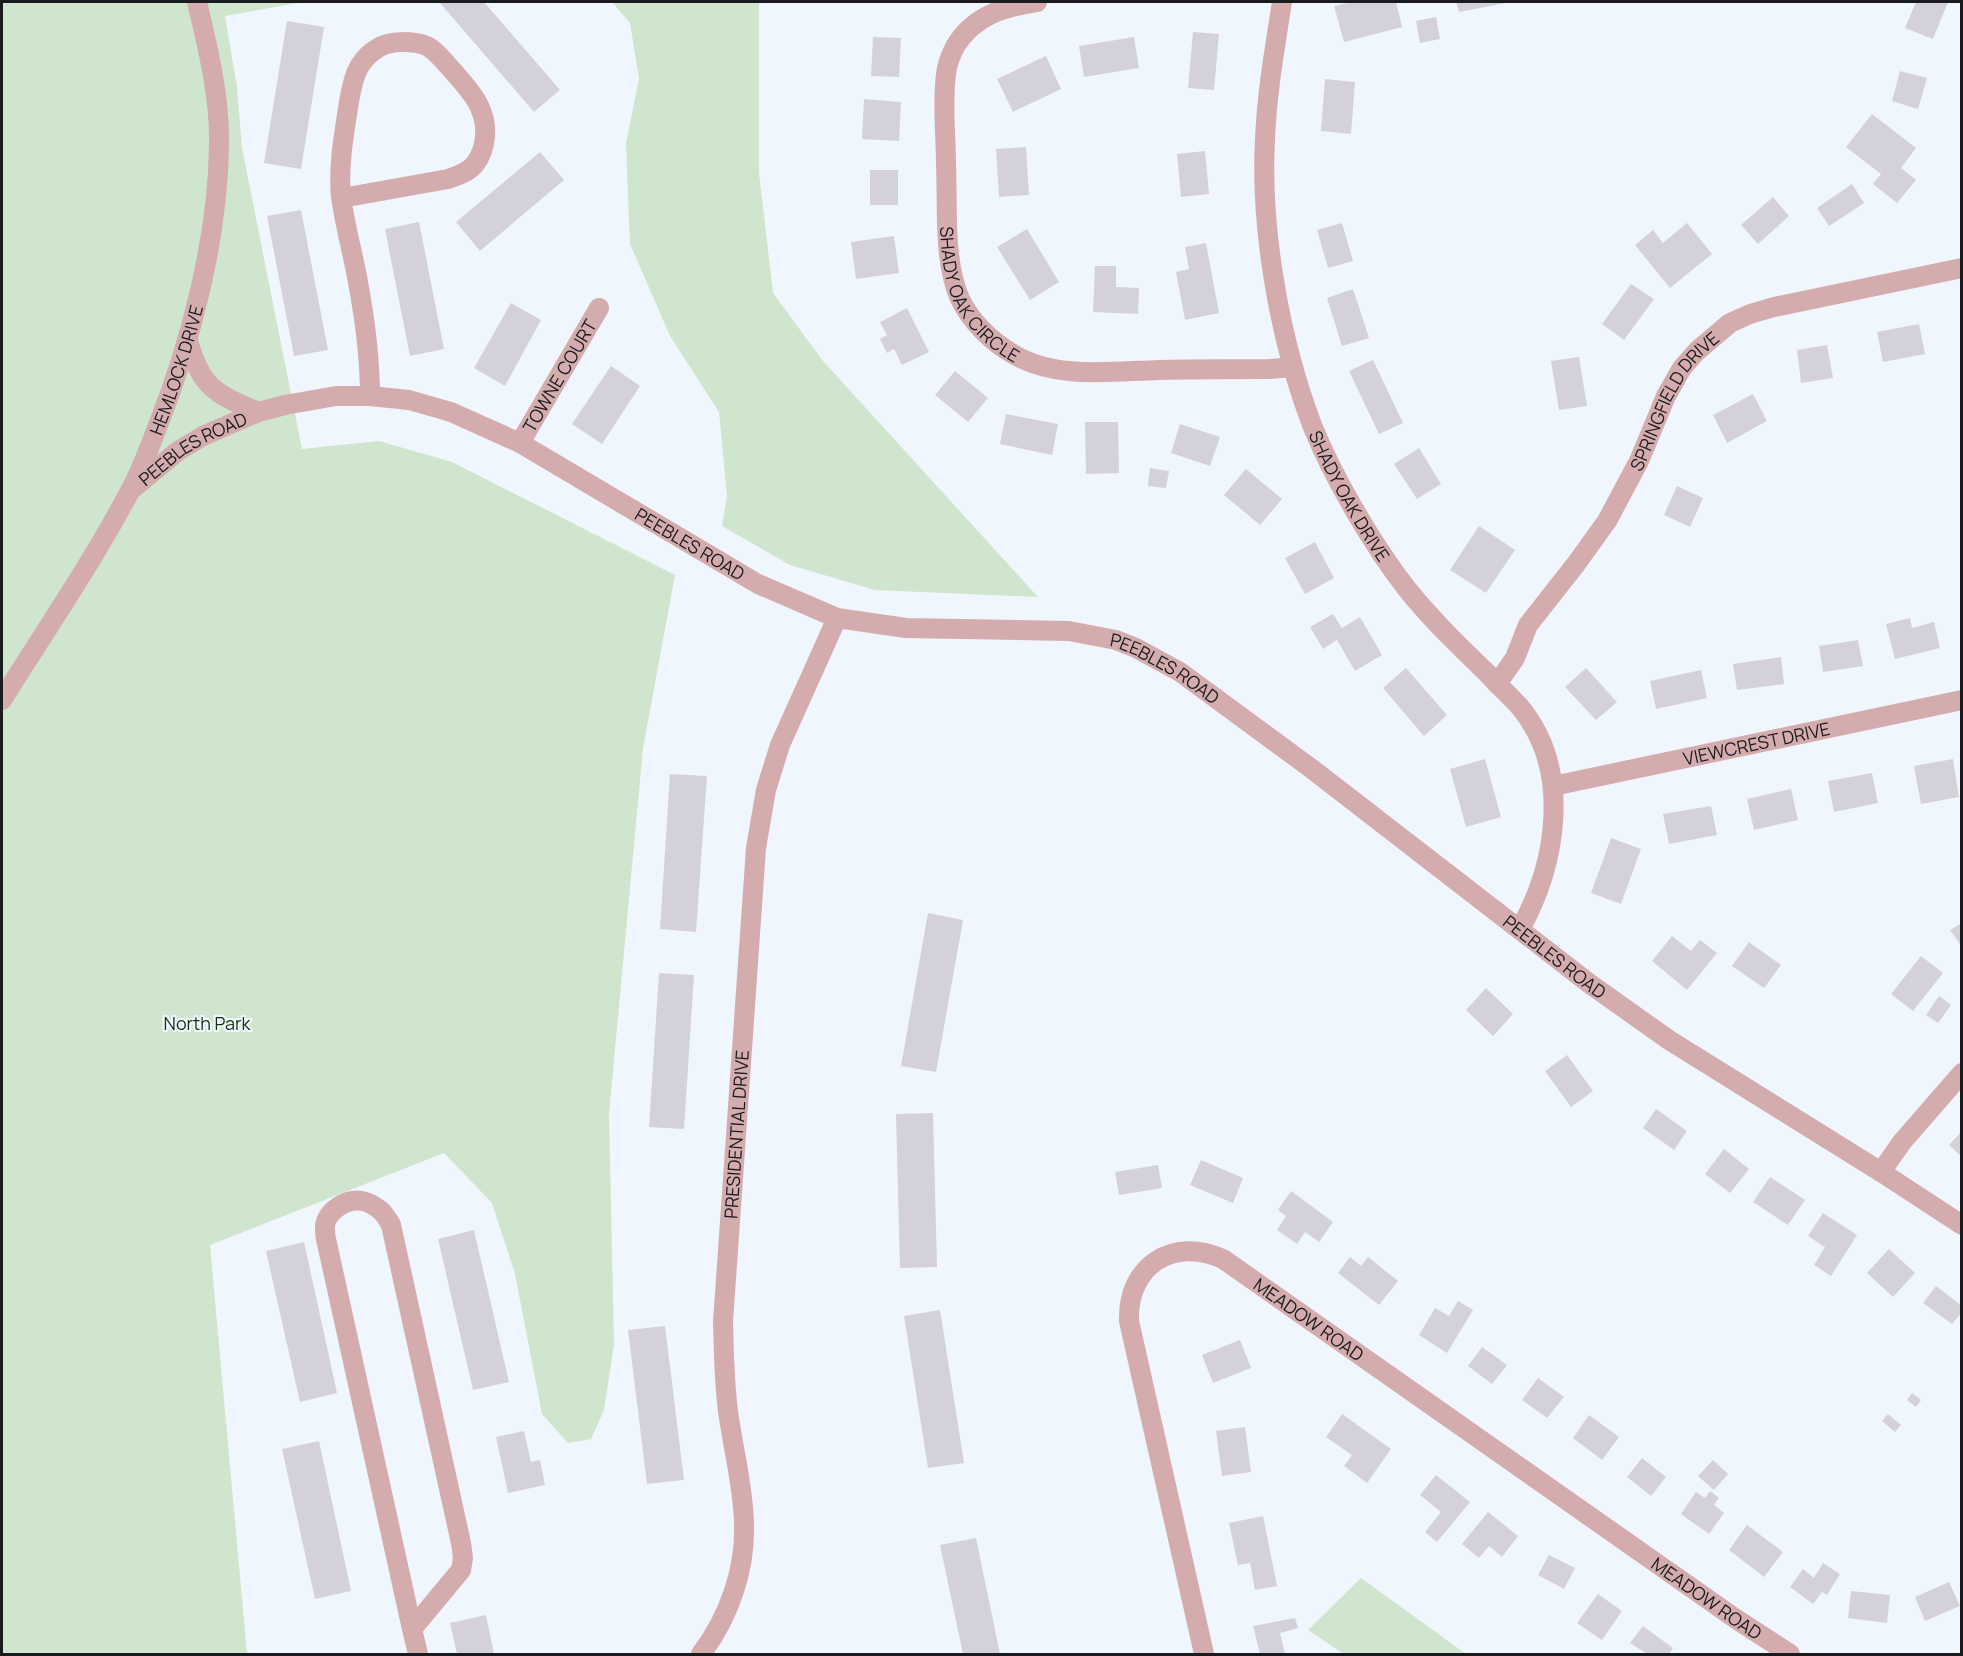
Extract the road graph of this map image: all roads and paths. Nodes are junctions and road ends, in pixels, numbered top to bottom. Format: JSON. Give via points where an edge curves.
{"nodes":[{"id":1,"x":197,"y":2,"type":"edge"},
{"id":2,"x":1037,"y":2,"type":"edge"},
{"id":3,"x":1282,"y":2,"type":"edge"},
{"id":4,"x":342,"y":198,"type":"junction"},
{"id":5,"x":1962,"y":268,"type":"edge"},
{"id":6,"x":598,"y":308,"type":"dead end"},
{"id":7,"x":188,"y":340,"type":"junction"},
{"id":8,"x":1293,"y":367,"type":"junction"},
{"id":9,"x":370,"y":396,"type":"junction"},
{"id":10,"x":258,"y":412,"type":"junction"},
{"id":11,"x":520,"y":442,"type":"junction"},
{"id":12,"x":131,"y":490,"type":"junction"},
{"id":13,"x":837,"y":618,"type":"junction"},
{"id":14,"x":1497,"y":684,"type":"junction"},
{"id":15,"x":2,"y":700,"type":"edge"},
{"id":16,"x":1962,"y":700,"type":"edge"},
{"id":17,"x":1553,"y":786,"type":"junction"},
{"id":18,"x":1520,"y":929,"type":"junction"},
{"id":19,"x":1962,"y":1073,"type":"edge"},
{"id":20,"x":1881,"y":1172,"type":"junction"},
{"id":21,"x":1962,"y":1225,"type":"edge"},
{"id":22,"x":412,"y":1629,"type":"junction"},
{"id":23,"x":418,"y":1654,"type":"edge"},
{"id":24,"x":701,"y":1654,"type":"edge"},
{"id":25,"x":1204,"y":1654,"type":"edge"},
{"id":26,"x":1790,"y":1654,"type":"edge"}],
"edges":[{"from":1,"to":7,"type":"street","name":"HEMLOCK DRIVE","via":[[212,67],[219,144],[209,240]]},
{"from":2,"to":8,"type":"street","name":"SHADY OAK CIRCLE","via":[[1003,8],[978,21],[957,44],[946,71],[950,267],[961,301],[971,317],[1014,355],[1050,368],[1085,372]]},
{"from":3,"to":8,"type":"street","name":"SHADY OAK DRIVE","via":[[1269,92],[1264,178],[1274,270]]},
{"from":4,"to":4,"type":"street","via":[[344,136],[358,68],[378,47],[408,43],[427,46],[480,106],[486,138],[482,153],[463,174],[448,179]]},
{"from":4,"to":9,"type":"street","via":[[366,329]]},
{"from":5,"to":14,"type":"street","name":"SPRINGFIELD DRIVE","via":[[1758,311],[1730,323],[1696,351],[1673,381],[1639,461],[1607,521],[1528,625],[1515,658]]},
{"from":6,"to":11,"type":"street","name":"TOWNE COURT"},
{"from":7,"to":10,"type":"street","name":"PEEBLES ROAD","via":[[194,363],[211,387]]},
{"from":7,"to":12,"type":"street","name":"HEMLOCK DRIVE","via":[[172,391]]},
{"from":8,"to":14,"type":"street","name":"SHADY OAK DRIVE","via":[[1330,465],[1376,544],[1438,625]]},
{"from":9,"to":10,"type":"street","name":"PEEBLES ROAD","via":[[336,396]]},
{"from":9,"to":11,"type":"street","name":"PEEBLES ROAD","via":[[431,405]]},
{"from":10,"to":12,"type":"street","name":"PEEBLES ROAD","via":[[203,436]]},
{"from":11,"to":13,"type":"street","name":"PEEBLES ROAD","via":[[758,584]]},
{"from":12,"to":15,"type":"street","name":"HEMLOCK DRIVE"},
{"from":13,"to":18,"type":"street","name":"PEEBLES ROAD","via":[[906,628],[1069,631],[1116,640],[1158,658],[1312,769]]},
{"from":13,"to":24,"type":"street","name":"PRESIDENTIAL DRIVE","via":[[780,745],[766,790],[756,848],[723,1322],[725,1385],[744,1523],[743,1548],[726,1613]]},
{"from":14,"to":17,"type":"street","name":"SHADY OAK DRIVE","via":[[1521,708],[1534,730],[1546,755]]},
{"from":16,"to":17,"type":"street","name":"VIEWCREST DRIVE"},
{"from":17,"to":18,"type":"street","name":"SHADY OAK DRIVE","via":[[1548,859]]},
{"from":18,"to":20,"type":"street","name":"PEEBLES ROAD","via":[[1669,1040]]},
{"from":19,"to":20,"type":"street"},
{"from":20,"to":21,"type":"street","name":"PEEBLES ROAD"},
{"from":22,"to":22,"type":"street","via":[[461,1570],[461,1543],[392,1225],[382,1211],[362,1201],[352,1201],[334,1210],[328,1218],[326,1239]]},
{"from":22,"to":23,"type":"street"},
{"from":25,"to":26,"type":"street","name":"MEADOW ROAD","via":[[1129,1315],[1131,1296],[1142,1274],[1161,1258],[1185,1251],[1223,1259]]}]}
